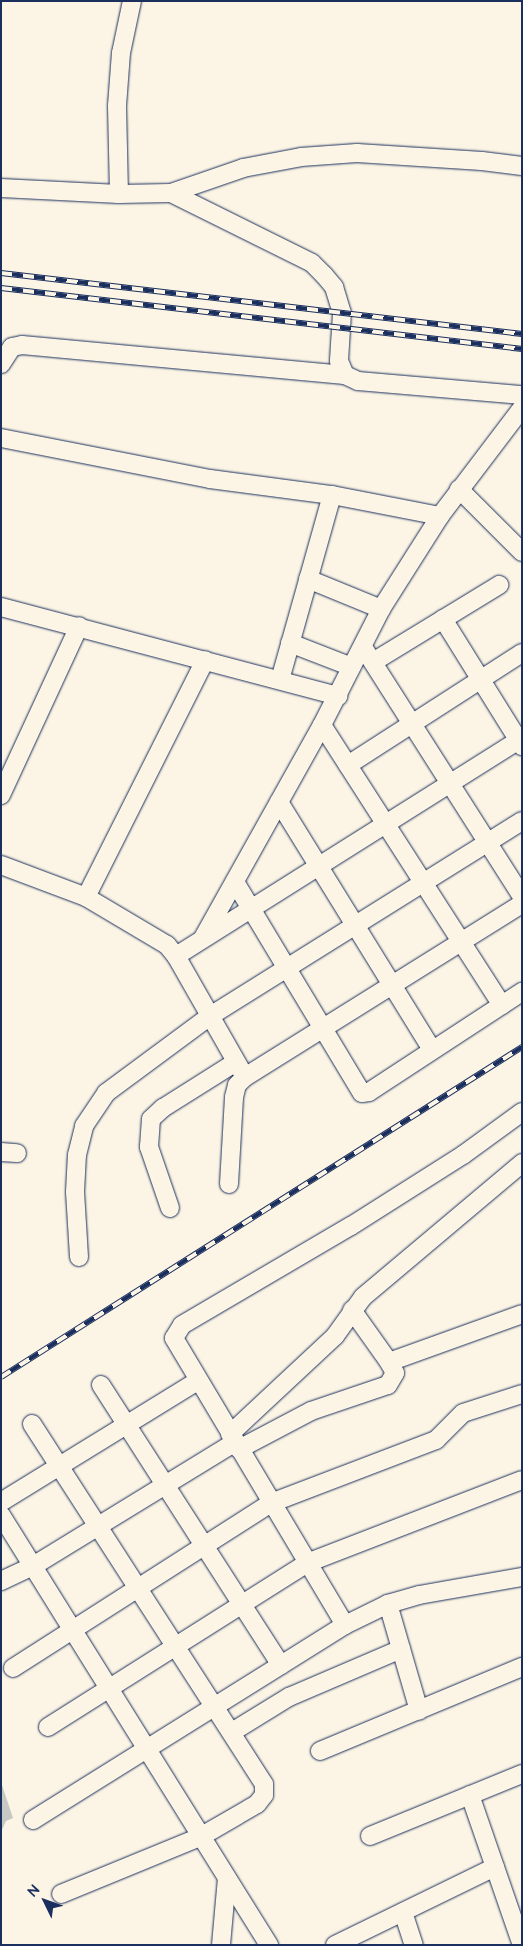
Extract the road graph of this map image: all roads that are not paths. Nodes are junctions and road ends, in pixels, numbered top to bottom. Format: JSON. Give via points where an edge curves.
{"nodes":[{"id":1,"x":132,"y":1,"type":"edge"},
{"id":2,"x":522,"y":166,"type":"edge"},
{"id":3,"x":1,"y":188,"type":"edge"},
{"id":4,"x":171,"y":193,"type":"junction"},
{"id":5,"x":119,"y":194,"type":"junction"},
{"id":6,"x":1,"y":364,"type":"edge"},
{"id":7,"x":345,"y":375,"type":"junction"},
{"id":8,"x":522,"y":395,"type":"edge"},
{"id":9,"x":522,"y":408,"type":"edge"},
{"id":10,"x":1,"y":438,"type":"edge"},
{"id":11,"x":459,"y":489,"type":"junction"},
{"id":12,"x":332,"y":495,"type":"junction"},
{"id":13,"x":440,"y":516,"type":"junction"},
{"id":14,"x":522,"y":552,"type":"edge"},
{"id":15,"x":308,"y":579,"type":"junction"},
{"id":16,"x":499,"y":585,"type":"dead end"},
{"id":17,"x":1,"y":608,"type":"edge"},
{"id":18,"x":381,"y":609,"type":"junction"},
{"id":19,"x":443,"y":619,"type":"junction"},
{"id":20,"x":79,"y":626,"type":"junction"},
{"id":21,"x":290,"y":643,"type":"junction"},
{"id":22,"x":363,"y":647,"type":"junction"},
{"id":23,"x":522,"y":653,"type":"edge"},
{"id":24,"x":205,"y":660,"type":"junction"},
{"id":25,"x":373,"y":662,"type":"junction"},
{"id":26,"x":352,"y":668,"type":"junction"},
{"id":27,"x":280,"y":680,"type":"junction"},
{"id":28,"x":481,"y":680,"type":"junction"},
{"id":29,"x":338,"y":696,"type":"junction"},
{"id":30,"x":412,"y":724,"type":"junction"},
{"id":31,"x":322,"y":725,"type":"junction"},
{"id":32,"x":520,"y":741,"type":"edge"},
{"id":33,"x":348,"y":765,"type":"junction"},
{"id":34,"x":450,"y":783,"type":"junction"},
{"id":35,"x":1,"y":795,"type":"edge"},
{"id":36,"x":279,"y":802,"type":"junction"},
{"id":37,"x":522,"y":821,"type":"edge"},
{"id":38,"x":385,"y":824,"type":"junction"},
{"id":39,"x":487,"y":842,"type":"junction"},
{"id":40,"x":1,"y":865,"type":"edge"},
{"id":41,"x":318,"y":866,"type":"junction"},
{"id":42,"x":235,"y":882,"type":"junction"},
{"id":43,"x":423,"y":882,"type":"junction"},
{"id":44,"x":86,"y":897,"type":"junction"},
{"id":45,"x":522,"y":897,"type":"edge"},
{"id":46,"x":522,"y":904,"type":"edge"},
{"id":47,"x":251,"y":909,"type":"junction"},
{"id":48,"x":355,"y":925,"type":"junction"},
{"id":49,"x":204,"y":938,"type":"junction"},
{"id":50,"x":461,"y":942,"type":"junction"},
{"id":51,"x":176,"y":956,"type":"junction"},
{"id":52,"x":286,"y":968,"type":"junction"},
{"id":53,"x":392,"y":985,"type":"junction"},
{"id":54,"x":522,"y":992,"type":"edge"},
{"id":55,"x":502,"y":1005,"type":"junction"},
{"id":56,"x":210,"y":1016,"type":"junction"},
{"id":57,"x":322,"y":1029,"type":"junction"},
{"id":58,"x":432,"y":1050,"type":"junction"},
{"id":59,"x":236,"y":1062,"type":"junction"},
{"id":60,"x":245,"y":1078,"type":"junction"},
{"id":61,"x":522,"y":1112,"type":"edge"},
{"id":62,"x":522,"y":1163,"type":"edge"},
{"id":63,"x":228,"y":1184,"type":"dead end"},
{"id":64,"x":170,"y":1208,"type":"dead end"},
{"id":65,"x":79,"y":1257,"type":"dead end"},
{"id":66,"x":352,"y":1310,"type":"junction"},
{"id":67,"x":522,"y":1314,"type":"edge"},
{"id":68,"x":389,"y":1362,"type":"junction"},
{"id":69,"x":198,"y":1381,"type":"junction"},
{"id":70,"x":101,"y":1385,"type":"dead end"},
{"id":71,"x":522,"y":1394,"type":"edge"},
{"id":72,"x":32,"y":1424,"type":"dead end"},
{"id":73,"x":126,"y":1425,"type":"junction"},
{"id":74,"x":235,"y":1441,"type":"junction"},
{"id":75,"x":59,"y":1467,"type":"junction"},
{"id":76,"x":522,"y":1480,"type":"edge"},
{"id":77,"x":165,"y":1485,"type":"junction"},
{"id":78,"x":1,"y":1502,"type":"edge"},
{"id":79,"x":271,"y":1503,"type":"junction"},
{"id":80,"x":1,"y":1515,"type":"edge"},
{"id":81,"x":98,"y":1526,"type":"junction"},
{"id":82,"x":203,"y":1544,"type":"junction"},
{"id":83,"x":307,"y":1563,"type":"junction"},
{"id":84,"x":33,"y":1566,"type":"junction"},
{"id":85,"x":522,"y":1577,"type":"edge"},
{"id":86,"x":1,"y":1581,"type":"edge"},
{"id":87,"x":137,"y":1587,"type":"junction"},
{"id":88,"x":242,"y":1604,"type":"junction"},
{"id":89,"x":388,"y":1604,"type":"junction"},
{"id":90,"x":345,"y":1625,"type":"junction"},
{"id":91,"x":72,"y":1630,"type":"junction"},
{"id":92,"x":175,"y":1646,"type":"junction"},
{"id":93,"x":401,"y":1648,"type":"junction"},
{"id":94,"x":281,"y":1665,"type":"junction"},
{"id":95,"x":522,"y":1667,"type":"edge"},
{"id":96,"x":13,"y":1668,"type":"dead end"},
{"id":97,"x":108,"y":1689,"type":"junction"},
{"id":98,"x":214,"y":1707,"type":"junction"},
{"id":99,"x":419,"y":1711,"type":"junction"},
{"id":100,"x":48,"y":1727,"type":"dead end"},
{"id":101,"x":232,"y":1732,"type":"junction"},
{"id":102,"x":146,"y":1749,"type":"junction"},
{"id":103,"x":320,"y":1751,"type":"dead end"},
{"id":104,"x":522,"y":1774,"type":"edge"},
{"id":105,"x":470,"y":1795,"type":"junction"},
{"id":106,"x":33,"y":1820,"type":"dead end"},
{"id":107,"x":370,"y":1836,"type":"dead end"},
{"id":108,"x":200,"y":1837,"type":"junction"},
{"id":109,"x":495,"y":1868,"type":"junction"},
{"id":110,"x":227,"y":1878,"type":"junction"},
{"id":111,"x":61,"y":1894,"type":"dead end"},
{"id":112,"x":403,"y":1912,"type":"junction"},
{"id":113,"x":221,"y":1945,"type":"edge"},
{"id":114,"x":269,"y":1945,"type":"edge"},
{"id":115,"x":335,"y":1945,"type":"edge"},
{"id":116,"x":414,"y":1945,"type":"edge"},
{"id":117,"x":522,"y":1945,"type":"edge"}],
"edges":[{"from":1,"to":5,"type":"street","via":[[121,53],[117,106]]},
{"from":2,"to":4,"type":"street","via":[[357,153],[301,156],[242,168]]},
{"from":3,"to":5,"type":"street"},
{"from":4,"to":5,"type":"street"},
{"from":4,"to":7,"type":"street","via":[[312,263],[324,275],[334,287],[342,313],[339,361]]},
{"from":6,"to":7,"type":"street","via":[[12,347],[22,345]]},
{"from":7,"to":8,"type":"street","via":[[358,381]]},
{"from":9,"to":11,"type":"street"},
{"from":10,"to":12,"type":"street","via":[[210,479]]},
{"from":11,"to":13,"type":"street"},
{"from":11,"to":14,"type":"street"},
{"from":12,"to":13,"type":"street"},
{"from":12,"to":15,"type":"street"},
{"from":13,"to":18,"type":"street"},
{"from":15,"to":18,"type":"street"},
{"from":15,"to":21,"type":"street"},
{"from":16,"to":19,"type":"street"},
{"from":17,"to":20,"type":"street"},
{"from":18,"to":22,"type":"street"},
{"from":19,"to":25,"type":"street"},
{"from":19,"to":28,"type":"street"},
{"from":20,"to":24,"type":"street"},
{"from":20,"to":35,"type":"street"},
{"from":21,"to":26,"type":"street"},
{"from":21,"to":27,"type":"street"},
{"from":22,"to":25,"type":"street"},
{"from":22,"to":26,"type":"street"},
{"from":23,"to":28,"type":"street"},
{"from":24,"to":27,"type":"street"},
{"from":24,"to":44,"type":"street"},
{"from":25,"to":30,"type":"street"},
{"from":26,"to":29,"type":"street"},
{"from":27,"to":29,"type":"street"},
{"from":28,"to":30,"type":"street"},
{"from":28,"to":32,"type":"street"},
{"from":29,"to":31,"type":"street"},
{"from":30,"to":33,"type":"street"},
{"from":30,"to":34,"type":"street"},
{"from":31,"to":33,"type":"street"},
{"from":31,"to":36,"type":"street"},
{"from":32,"to":34,"type":"street"},
{"from":33,"to":38,"type":"street"},
{"from":34,"to":38,"type":"street"},
{"from":34,"to":39,"type":"street"},
{"from":36,"to":41,"type":"street"},
{"from":36,"to":42,"type":"street"},
{"from":37,"to":39,"type":"street"},
{"from":38,"to":41,"type":"street"},
{"from":38,"to":43,"type":"street"},
{"from":39,"to":43,"type":"street"},
{"from":39,"to":45,"type":"street"},
{"from":40,"to":44,"type":"street"},
{"from":41,"to":47,"type":"street"},
{"from":41,"to":48,"type":"street"},
{"from":42,"to":47,"type":"street"},
{"from":42,"to":49,"type":"street"},
{"from":43,"to":48,"type":"street"},
{"from":43,"to":50,"type":"street"},
{"from":44,"to":51,"type":"street","via":[[156,936]]},
{"from":46,"to":50,"type":"street"},
{"from":47,"to":49,"type":"street"},
{"from":47,"to":52,"type":"street"},
{"from":48,"to":52,"type":"street"},
{"from":48,"to":53,"type":"street"},
{"from":49,"to":51,"type":"street"},
{"from":50,"to":53,"type":"street"},
{"from":50,"to":55,"type":"street"},
{"from":51,"to":56,"type":"street"},
{"from":52,"to":56,"type":"street"},
{"from":52,"to":57,"type":"street"},
{"from":53,"to":57,"type":"street"},
{"from":53,"to":58,"type":"street"},
{"from":54,"to":55,"type":"street"},
{"from":55,"to":58,"type":"street"},
{"from":56,"to":59,"type":"street"},
{"from":56,"to":65,"type":"street","via":[[106,1093],[84,1126],[77,1156],[75,1192]]},
{"from":57,"to":58,"type":"street","via":[[362,1093],[369,1092]]},
{"from":57,"to":60,"type":"street"},
{"from":59,"to":60,"type":"street"},
{"from":59,"to":64,"type":"street","via":[[151,1119],[149,1147]]},
{"from":60,"to":63,"type":"street","via":[[237,1085],[234,1097]]},
{"from":61,"to":69,"type":"street","via":[[463,1155],[351,1226],[182,1325],[174,1338]]},
{"from":62,"to":66,"type":"street","via":[[363,1297]]},
{"from":66,"to":68,"type":"street"},
{"from":66,"to":74,"type":"street","via":[[335,1336]]},
{"from":67,"to":68,"type":"street"},
{"from":68,"to":74,"type":"street","via":[[395,1373],[388,1385]]},
{"from":69,"to":73,"type":"street"},
{"from":69,"to":74,"type":"street"},
{"from":70,"to":73,"type":"street"},
{"from":71,"to":79,"type":"street","via":[[463,1413],[436,1440]]},
{"from":72,"to":75,"type":"street"},
{"from":73,"to":75,"type":"street"},
{"from":73,"to":77,"type":"street"},
{"from":74,"to":77,"type":"street"},
{"from":74,"to":79,"type":"street"},
{"from":75,"to":78,"type":"street"},
{"from":75,"to":81,"type":"street"},
{"from":76,"to":83,"type":"street"},
{"from":77,"to":81,"type":"street"},
{"from":77,"to":82,"type":"street"},
{"from":79,"to":82,"type":"street"},
{"from":79,"to":83,"type":"street"},
{"from":80,"to":84,"type":"street"},
{"from":81,"to":84,"type":"street"},
{"from":81,"to":87,"type":"street"},
{"from":82,"to":87,"type":"street"},
{"from":82,"to":88,"type":"street"},
{"from":83,"to":88,"type":"street"},
{"from":83,"to":90,"type":"street"},
{"from":84,"to":86,"type":"street"},
{"from":84,"to":91,"type":"street"},
{"from":85,"to":89,"type":"street","via":[[419,1595]]},
{"from":87,"to":91,"type":"street"},
{"from":87,"to":92,"type":"street"},
{"from":88,"to":92,"type":"street"},
{"from":88,"to":94,"type":"street"},
{"from":89,"to":90,"type":"street"},
{"from":89,"to":93,"type":"street"},
{"from":90,"to":94,"type":"street"},
{"from":91,"to":96,"type":"street"},
{"from":91,"to":97,"type":"street"},
{"from":92,"to":97,"type":"street"},
{"from":92,"to":98,"type":"street"},
{"from":93,"to":99,"type":"street"},
{"from":93,"to":101,"type":"street","via":[[288,1697]]},
{"from":94,"to":98,"type":"street"},
{"from":95,"to":99,"type":"street"},
{"from":97,"to":100,"type":"street"},
{"from":97,"to":102,"type":"street"},
{"from":98,"to":101,"type":"street"},
{"from":98,"to":102,"type":"street"},
{"from":99,"to":103,"type":"street"},
{"from":101,"to":108,"type":"street","via":[[264,1784],[264,1795],[257,1804]]},
{"from":102,"to":106,"type":"street"},
{"from":102,"to":108,"type":"street"},
{"from":104,"to":105,"type":"street"},
{"from":105,"to":107,"type":"street"},
{"from":105,"to":109,"type":"street"},
{"from":108,"to":110,"type":"street"},
{"from":108,"to":111,"type":"street"},
{"from":109,"to":112,"type":"street"},
{"from":109,"to":117,"type":"street"},
{"from":110,"to":113,"type":"street"},
{"from":110,"to":114,"type":"street"},
{"from":112,"to":115,"type":"street"},
{"from":112,"to":116,"type":"street"}]}
